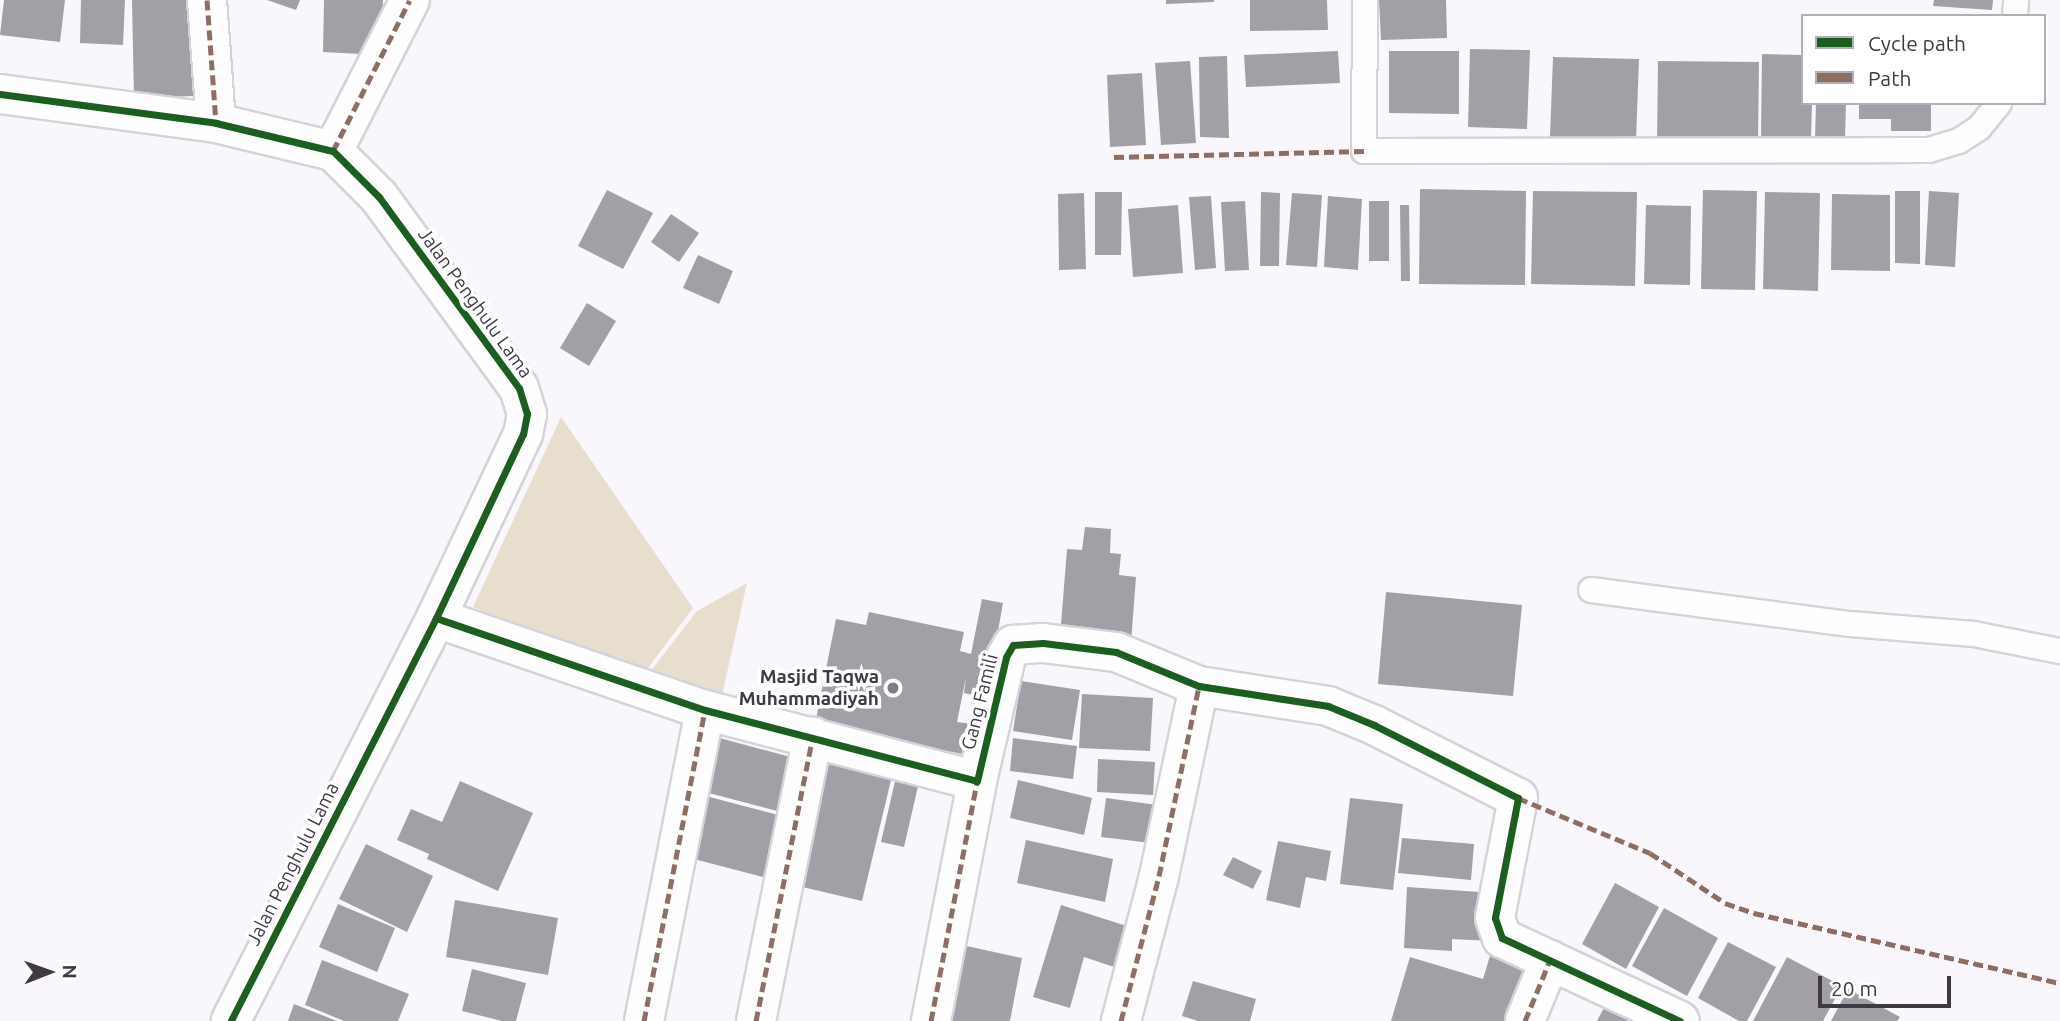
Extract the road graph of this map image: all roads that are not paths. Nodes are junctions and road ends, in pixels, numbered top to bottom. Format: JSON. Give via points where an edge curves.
{"nodes":[{"id":1,"x":207,"y":0,"type":"edge"},
{"id":2,"x":410,"y":0,"type":"edge"},
{"id":3,"x":1365,"y":0,"type":"edge"},
{"id":4,"x":0,"y":93,"type":"edge"},
{"id":5,"x":1997,"y":105,"type":"edge"},
{"id":6,"x":216,"y":123,"type":"junction"},
{"id":7,"x":333,"y":151,"type":"junction"},
{"id":8,"x":1591,"y":590,"type":"dead end"},
{"id":9,"x":436,"y":618,"type":"junction"},
{"id":10,"x":2060,"y":651,"type":"edge"},
{"id":11,"x":1199,"y":686,"type":"junction"},
{"id":12,"x":705,"y":710,"type":"junction"},
{"id":13,"x":813,"y":737,"type":"junction"},
{"id":14,"x":977,"y":781,"type":"junction"},
{"id":15,"x":1550,"y":960,"type":"junction"},
{"id":16,"x":231,"y":1021,"type":"edge"},
{"id":17,"x":644,"y":1021,"type":"edge"},
{"id":18,"x":756,"y":1021,"type":"edge"},
{"id":19,"x":931,"y":1021,"type":"edge"},
{"id":20,"x":1121,"y":1021,"type":"edge"},
{"id":21,"x":1525,"y":1021,"type":"edge"},
{"id":22,"x":1680,"y":1021,"type":"edge"}],
"edges":[{"from":1,"to":6,"type":"street"},
{"from":2,"to":7,"type":"street"},
{"from":3,"to":5,"type":"lane","via":[[1364,151],[1929,150],[1959,141],[1979,128]]},
{"from":4,"to":6,"type":"street"},
{"from":6,"to":7,"type":"street"},
{"from":7,"to":9,"type":"street","name":"Jalan Penghulu Lama","via":[[379,197],[519,388],[527,414],[523,434]]},
{"from":8,"to":10,"type":"lane","via":[[1850,624],[1974,634]]},
{"from":9,"to":12,"type":"street","name":"Gang Famili"},
{"from":9,"to":16,"type":"street","name":"Jalan Penghulu Lama"},
{"from":11,"to":14,"type":"street","name":"Gang Famili","via":[[1116,652],[1043,643],[1013,645],[1006,656]]},
{"from":11,"to":15,"type":"street","name":"Gang Famili","via":[[1328,706],[1518,798],[1497,929],[1502,938]]},
{"from":11,"to":20,"type":"street","via":[[1159,876]]},
{"from":12,"to":13,"type":"street","name":"Gang Famili"},
{"from":12,"to":17,"type":"street"},
{"from":13,"to":14,"type":"street","name":"Gang Famili"},
{"from":13,"to":18,"type":"street"},
{"from":14,"to":19,"type":"street"},
{"from":15,"to":21,"type":"street"},
{"from":15,"to":22,"type":"street"}]}
